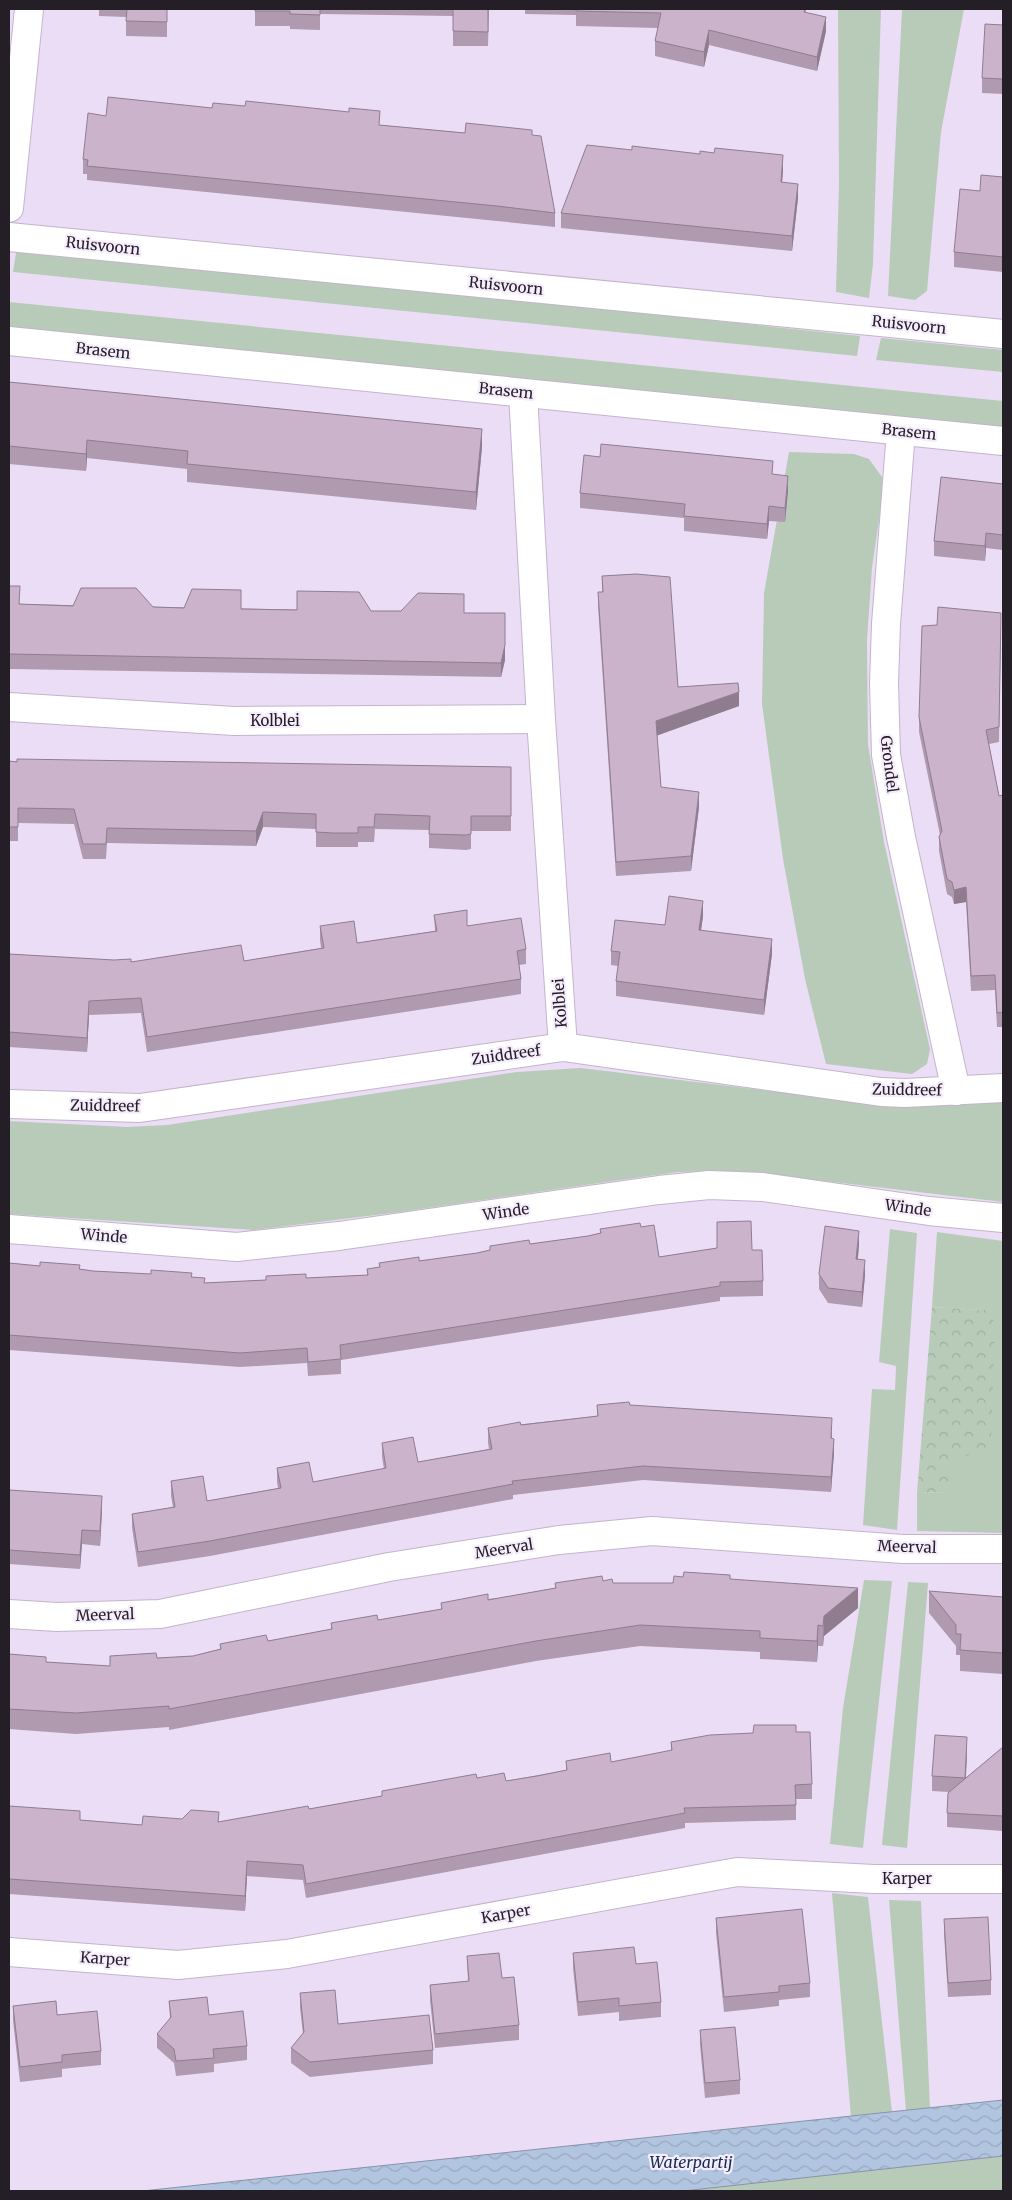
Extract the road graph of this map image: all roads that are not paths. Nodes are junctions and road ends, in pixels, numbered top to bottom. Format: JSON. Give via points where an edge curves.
{"nodes":[{"id":1,"x":30,"y":9,"type":"edge"},
{"id":2,"x":9,"y":208,"type":"edge"},
{"id":3,"x":9,"y":237,"type":"edge"},
{"id":4,"x":1003,"y":334,"type":"edge"},
{"id":5,"x":9,"y":342,"type":"edge"},
{"id":6,"x":523,"y":393,"type":"junction"},
{"id":7,"x":900,"y":431,"type":"junction"},
{"id":8,"x":1003,"y":441,"type":"edge"},
{"id":9,"x":9,"y":707,"type":"edge"},
{"id":10,"x":541,"y":719,"type":"junction"},
{"id":11,"x":563,"y":1047,"type":"junction"},
{"id":12,"x":1003,"y":1088,"type":"edge"},
{"id":13,"x":956,"y":1091,"type":"junction"},
{"id":14,"x":9,"y":1104,"type":"edge"},
{"id":15,"x":1003,"y":1218,"type":"edge"},
{"id":16,"x":9,"y":1228,"type":"edge"},
{"id":17,"x":1003,"y":1549,"type":"edge"},
{"id":18,"x":9,"y":1614,"type":"edge"},
{"id":19,"x":1003,"y":1879,"type":"edge"},
{"id":20,"x":9,"y":1952,"type":"edge"}],
"edges":[{"from":1,"to":2,"type":"street"},
{"from":3,"to":4,"type":"street","name":"Ruisvoorn"},
{"from":5,"to":6,"type":"street","name":"Brasem"},
{"from":6,"to":7,"type":"street","name":"Brasem"},
{"from":6,"to":10,"type":"street","name":"Kolblei"},
{"from":7,"to":8,"type":"street","name":"Brasem"},
{"from":7,"to":13,"type":"street","name":"Grondel","via":[[886,624],[886,755],[900,837]]},
{"from":9,"to":10,"type":"street","name":"Kolblei","via":[[234,722]]},
{"from":10,"to":11,"type":"street","name":"Kolblei"},
{"from":11,"to":13,"type":"street","name":"Zuiddreef","via":[[881,1092]]},
{"from":11,"to":14,"type":"street","name":"Zuiddreef","via":[[140,1108]]},
{"from":12,"to":13,"type":"street","name":"Zuiddreef"},
{"from":15,"to":16,"type":"street","name":"Winde","via":[[929,1211],[763,1187],[709,1185],[237,1247]]},
{"from":17,"to":18,"type":"street","name":"Meerval","via":[[903,1549],[652,1531],[559,1540],[389,1567],[160,1614]]},
{"from":19,"to":20,"type":"street","name":"Karper","via":[[874,1879],[737,1872],[287,1954],[178,1964]]}]}
